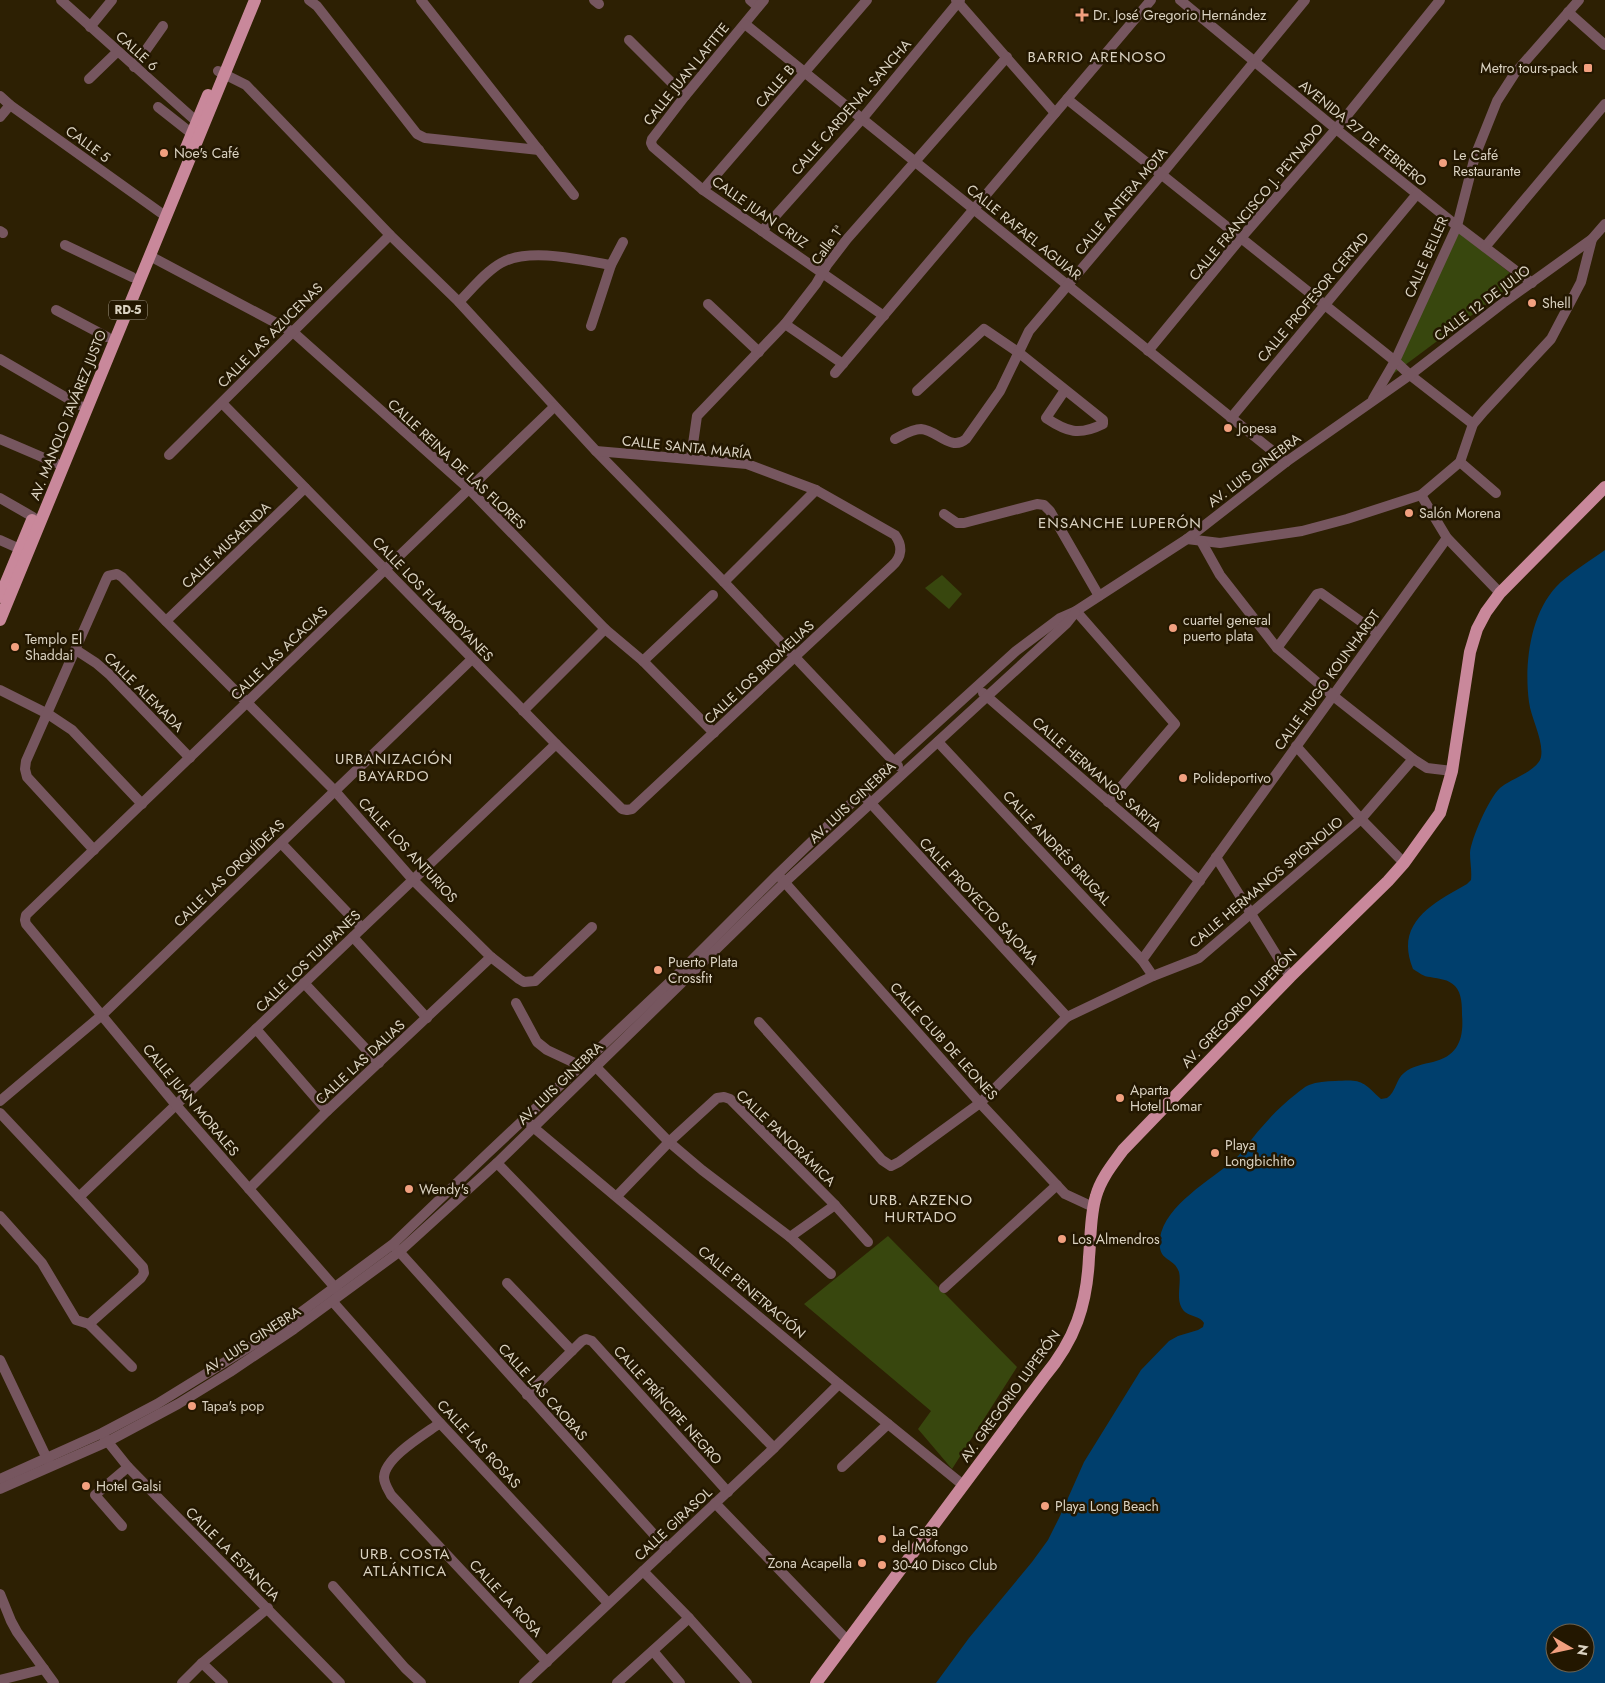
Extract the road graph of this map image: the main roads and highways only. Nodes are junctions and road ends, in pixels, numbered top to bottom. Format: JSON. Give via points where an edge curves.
{"nodes":[{"id":1,"x":247,"y":0,"type":"edge"},
{"id":2,"x":255,"y":0,"type":"edge"},
{"id":3,"x":222,"y":73,"type":"junction"},
{"id":4,"x":1605,"y":487,"type":"edge"},
{"id":5,"x":0,"y":597,"type":"edge"},
{"id":6,"x":0,"y":620,"type":"edge"},
{"id":7,"x":816,"y":1683,"type":"edge"}],
"edges":[{"from":1,"to":3,"type":"main road","name":"AV. MANOLO TAVÁREZ JUSTO","number":"RD-5"},
{"from":2,"to":3,"type":"main road","name":"AV. MANOLO TAVÁREZ JUSTO","number":"RD-5"},
{"from":3,"to":5,"type":"main road","name":"AV. MANOLO TAVÁREZ JUSTO","number":"RD-5","via":[[194,127]]},
{"from":3,"to":6,"type":"main road","name":"AV. MANOLO TAVÁREZ JUSTO","number":"RD-5"},
{"from":4,"to":7,"type":"main road","name":"AV. GREGORIO LUPERÓN","via":[[1500,594],[1477,629],[1470,652],[1452,772],[1440,813],[1388,881],[1290,977],[1124,1150],[1103,1179],[1093,1207],[1089,1274],[1082,1312],[1072,1336],[1058,1360]]}]}
